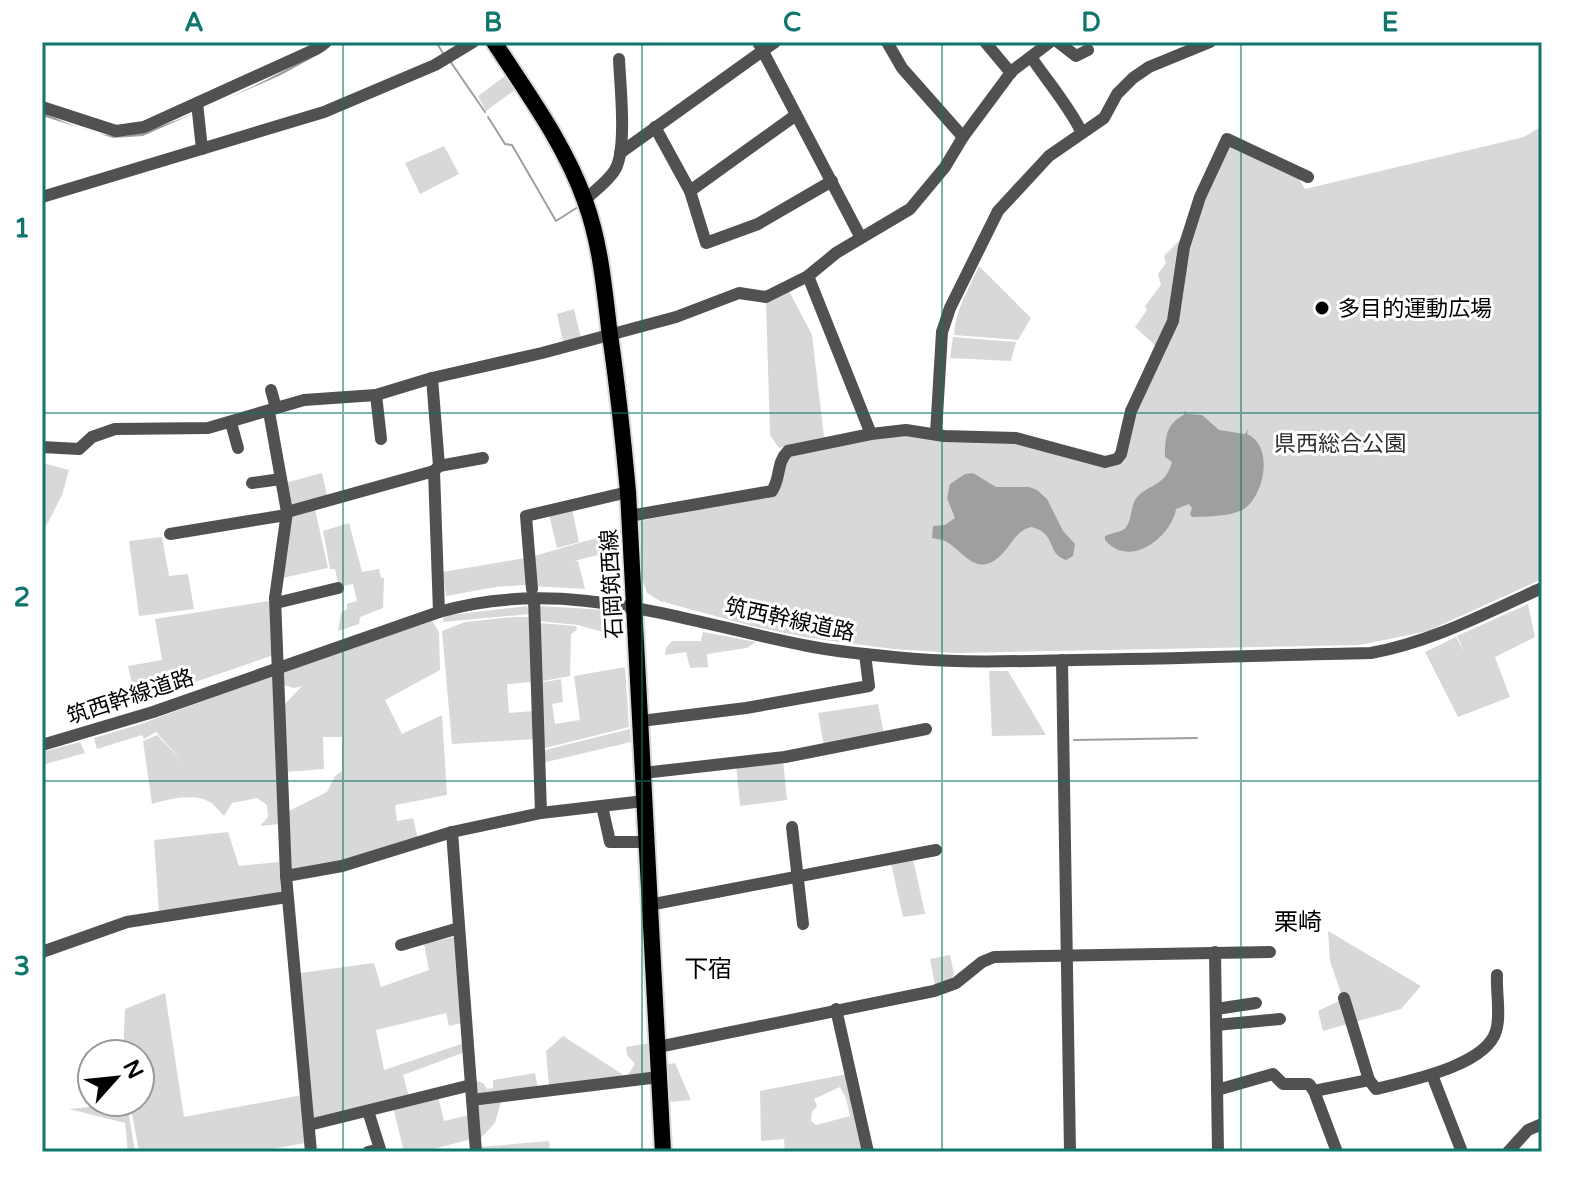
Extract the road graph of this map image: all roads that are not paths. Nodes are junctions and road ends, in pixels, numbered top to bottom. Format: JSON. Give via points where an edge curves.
{"nodes":[{"id":1,"x":326,"y":42,"type":"edge"},
{"id":2,"x":473,"y":42,"type":"edge"},
{"id":3,"x":494,"y":42,"type":"edge"},
{"id":4,"x":775,"y":42,"type":"edge"},
{"id":5,"x":887,"y":42,"type":"edge"},
{"id":6,"x":985,"y":42,"type":"edge"},
{"id":7,"x":1051,"y":42,"type":"edge"},
{"id":8,"x":1210,"y":42,"type":"edge"},
{"id":9,"x":760,"y":46,"type":"edge"},
{"id":10,"x":1088,"y":50,"type":"dead end"},
{"id":11,"x":1031,"y":57,"type":"junction"},
{"id":12,"x":619,"y":59,"type":"dead end"},
{"id":13,"x":1011,"y":73,"type":"junction"},
{"id":14,"x":197,"y":103,"type":"junction"},
{"id":15,"x":42,"y":107,"type":"edge"},
{"id":16,"x":796,"y":115,"type":"junction"},
{"id":17,"x":655,"y":127,"type":"junction"},
{"id":18,"x":1082,"y":133,"type":"junction"},
{"id":19,"x":963,"y":137,"type":"junction"},
{"id":20,"x":202,"y":149,"type":"junction"},
{"id":21,"x":620,"y":153,"type":"junction"},
{"id":22,"x":1308,"y":177,"type":"dead end"},
{"id":23,"x":832,"y":181,"type":"junction"},
{"id":24,"x":690,"y":191,"type":"junction"},
{"id":25,"x":42,"y":197,"type":"edge"},
{"id":26,"x":585,"y":200,"type":"junction"},
{"id":27,"x":861,"y":238,"type":"junction"},
{"id":28,"x":808,"y":276,"type":"junction"},
{"id":29,"x":610,"y":333,"type":"junction"},
{"id":30,"x":432,"y":378,"type":"junction"},
{"id":31,"x":271,"y":390,"type":"dead end"},
{"id":32,"x":376,"y":395,"type":"junction"},
{"id":33,"x":272,"y":410,"type":"junction"},
{"id":34,"x":231,"y":423,"type":"junction"},
{"id":35,"x":936,"y":433,"type":"junction"},
{"id":36,"x":871,"y":434,"type":"junction"},
{"id":37,"x":381,"y":439,"type":"dead end"},
{"id":38,"x":42,"y":447,"type":"edge"},
{"id":39,"x":238,"y":448,"type":"dead end"},
{"id":40,"x":483,"y":458,"type":"dead end"},
{"id":41,"x":437,"y":468,"type":"junction"},
{"id":42,"x":281,"y":479,"type":"junction"},
{"id":43,"x":252,"y":483,"type":"dead end"},
{"id":44,"x":628,"y":492,"type":"junction"},
{"id":45,"x":287,"y":513,"type":"junction"},
{"id":46,"x":629,"y":516,"type":"junction"},
{"id":47,"x":170,"y":534,"type":"dead end"},
{"id":48,"x":338,"y":588,"type":"dead end"},
{"id":49,"x":1542,"y":588,"type":"edge"},
{"id":50,"x":533,"y":593,"type":"junction"},
{"id":51,"x":276,"y":603,"type":"junction"},
{"id":52,"x":634,"y":606,"type":"junction"},
{"id":53,"x":439,"y":612,"type":"junction"},
{"id":54,"x":865,"y":654,"type":"junction"},
{"id":55,"x":1062,"y":660,"type":"junction"},
{"id":56,"x":279,"y":667,"type":"junction"},
{"id":57,"x":641,"y":721,"type":"junction"},
{"id":58,"x":926,"y":729,"type":"dead end"},
{"id":59,"x":42,"y":745,"type":"edge"},
{"id":60,"x":643,"y":773,"type":"junction"},
{"id":61,"x":644,"y":801,"type":"junction"},
{"id":62,"x":602,"y":806,"type":"junction"},
{"id":63,"x":541,"y":813,"type":"junction"},
{"id":64,"x":792,"y":827,"type":"dead end"},
{"id":65,"x":452,"y":832,"type":"junction"},
{"id":66,"x":646,"y":842,"type":"junction"},
{"id":67,"x":936,"y":850,"type":"dead end"},
{"id":68,"x":286,"y":876,"type":"junction"},
{"id":69,"x":797,"y":876,"type":"junction"},
{"id":70,"x":287,"y":897,"type":"junction"},
{"id":71,"x":649,"y":905,"type":"junction"},
{"id":72,"x":803,"y":924,"type":"dead end"},
{"id":73,"x":459,"y":928,"type":"junction"},
{"id":74,"x":401,"y":945,"type":"dead end"},
{"id":75,"x":42,"y":952,"type":"edge"},
{"id":76,"x":1215,"y":952,"type":"junction"},
{"id":77,"x":1270,"y":952,"type":"dead end"},
{"id":78,"x":1067,"y":956,"type":"junction"},
{"id":79,"x":1497,"y":975,"type":"dead end"},
{"id":80,"x":1344,"y":998,"type":"dead end"},
{"id":81,"x":1256,"y":1003,"type":"dead end"},
{"id":82,"x":836,"y":1009,"type":"junction"},
{"id":83,"x":1216,"y":1009,"type":"junction"},
{"id":84,"x":1280,"y":1019,"type":"dead end"},
{"id":85,"x":1216,"y":1025,"type":"junction"},
{"id":86,"x":658,"y":1047,"type":"junction"},
{"id":87,"x":1432,"y":1075,"type":"junction"},
{"id":88,"x":659,"y":1077,"type":"junction"},
{"id":89,"x":1369,"y":1080,"type":"junction"},
{"id":90,"x":471,"y":1085,"type":"junction"},
{"id":91,"x":1217,"y":1090,"type":"junction"},
{"id":92,"x":1314,"y":1091,"type":"junction"},
{"id":93,"x":472,"y":1100,"type":"junction"},
{"id":94,"x":368,"y":1111,"type":"junction"},
{"id":95,"x":1542,"y":1124,"type":"edge"},
{"id":96,"x":309,"y":1125,"type":"junction"},
{"id":97,"x":311,"y":1152,"type":"edge"},
{"id":98,"x":368,"y":1152,"type":"edge"},
{"id":99,"x":476,"y":1152,"type":"edge"},
{"id":100,"x":663,"y":1152,"type":"edge"},
{"id":101,"x":868,"y":1152,"type":"edge"},
{"id":102,"x":1070,"y":1152,"type":"edge"},
{"id":103,"x":1218,"y":1152,"type":"edge"},
{"id":104,"x":1337,"y":1152,"type":"edge"},
{"id":105,"x":1462,"y":1152,"type":"edge"},
{"id":106,"x":1508,"y":1152,"type":"edge"}],
"edges":[{"from":1,"to":14,"type":"street"},
{"from":2,"to":20,"type":"street","via":[[376,92]]},
{"from":3,"to":26,"type":"main road","name":"石岡筑西線","via":[[552,133]]},
{"from":4,"to":9,"type":"street"},
{"from":5,"to":19,"type":"street","via":[[902,68]]},
{"from":6,"to":13,"type":"street"},
{"from":7,"to":10,"type":"street","via":[[1076,56]]},
{"from":7,"to":11,"type":"street"},
{"from":8,"to":18,"type":"street","via":[[1133,78],[1104,118]]},
{"from":9,"to":16,"type":"street"},
{"from":9,"to":17,"type":"street"},
{"from":11,"to":13,"type":"street"},
{"from":11,"to":18,"type":"street"},
{"from":12,"to":21,"type":"street"},
{"from":13,"to":19,"type":"street"},
{"from":14,"to":15,"type":"street","via":[[144,127],[116,131]]},
{"from":14,"to":20,"type":"street"},
{"from":16,"to":23,"type":"street"},
{"from":16,"to":24,"type":"street"},
{"from":17,"to":21,"type":"street"},
{"from":17,"to":24,"type":"street"},
{"from":18,"to":35,"type":"street","via":[[1049,156],[998,211],[965,274],[942,332]]},
{"from":19,"to":27,"type":"street","via":[[923,197]]},
{"from":20,"to":25,"type":"street"},
{"from":21,"to":26,"type":"street","via":[[616,169]]},
{"from":22,"to":35,"type":"street","via":[[1227,139],[1184,247],[1173,321],[1131,411],[1117,459],[1105,462],[1016,438]]},
{"from":23,"to":24,"type":"street","via":[[758,224],[706,243]]},
{"from":23,"to":27,"type":"street"},
{"from":26,"to":29,"type":"main road","name":"石岡筑西線"},
{"from":27,"to":28,"type":"street"},
{"from":28,"to":29,"type":"street","via":[[766,297],[739,293],[676,317]]},
{"from":28,"to":36,"type":"street"},
{"from":29,"to":30,"type":"street"},
{"from":29,"to":44,"type":"main road","name":"石岡筑西線"},
{"from":30,"to":32,"type":"street"},
{"from":30,"to":41,"type":"street"},
{"from":31,"to":33,"type":"street"},
{"from":32,"to":33,"type":"street","via":[[304,400]]},
{"from":32,"to":37,"type":"street"},
{"from":33,"to":34,"type":"street"},
{"from":33,"to":42,"type":"street"},
{"from":34,"to":38,"type":"street","via":[[115,429],[92,437],[79,449]]},
{"from":34,"to":39,"type":"street"},
{"from":35,"to":36,"type":"street"},
{"from":36,"to":46,"type":"street","via":[[788,451],[772,491]]},
{"from":40,"to":41,"type":"street"},
{"from":41,"to":45,"type":"street"},
{"from":41,"to":53,"type":"street"},
{"from":42,"to":43,"type":"street"},
{"from":42,"to":45,"type":"street"},
{"from":44,"to":46,"type":"main road","name":"石岡筑西線"},
{"from":44,"to":50,"type":"street","via":[[526,516]]},
{"from":45,"to":47,"type":"street"},
{"from":45,"to":51,"type":"street"},
{"from":46,"to":52,"type":"main road","name":"石岡筑西線"},
{"from":48,"to":51,"type":"street"},
{"from":49,"to":55,"type":"street","name":"筑西幹線道路","via":[[1432,637],[1371,653]]},
{"from":50,"to":52,"type":"street","name":"筑西幹線道路"},
{"from":50,"to":53,"type":"street","name":"筑西幹線道路"},
{"from":50,"to":63,"type":"street"},
{"from":51,"to":56,"type":"street"},
{"from":52,"to":54,"type":"street","name":"筑西幹線道路"},
{"from":52,"to":57,"type":"main road","name":"石岡筑西線"},
{"from":53,"to":56,"type":"street","name":"筑西幹線道路"},
{"from":54,"to":55,"type":"street","name":"筑西幹線道路"},
{"from":54,"to":57,"type":"street","via":[[869,686]]},
{"from":55,"to":78,"type":"street"},
{"from":56,"to":59,"type":"street","name":"筑西幹線道路"},
{"from":56,"to":68,"type":"street"},
{"from":57,"to":60,"type":"main road","name":"石岡筑西線"},
{"from":58,"to":60,"type":"street","via":[[785,757]]},
{"from":60,"to":61,"type":"main road","name":"石岡筑西線"},
{"from":61,"to":62,"type":"street"},
{"from":61,"to":66,"type":"main road","name":"石岡筑西線"},
{"from":62,"to":63,"type":"street"},
{"from":62,"to":66,"type":"street","via":[[610,842]]},
{"from":63,"to":65,"type":"street"},
{"from":64,"to":69,"type":"street"},
{"from":65,"to":68,"type":"street","via":[[342,866]]},
{"from":65,"to":73,"type":"street"},
{"from":66,"to":71,"type":"main road","name":"石岡筑西線"},
{"from":67,"to":69,"type":"street"},
{"from":68,"to":70,"type":"street"},
{"from":69,"to":71,"type":"street"},
{"from":69,"to":72,"type":"street"},
{"from":70,"to":75,"type":"street","via":[[127,922]]},
{"from":70,"to":96,"type":"street"},
{"from":71,"to":86,"type":"main road","name":"石岡筑西線"},
{"from":73,"to":74,"type":"street"},
{"from":73,"to":90,"type":"street"},
{"from":76,"to":77,"type":"street"},
{"from":76,"to":78,"type":"street"},
{"from":76,"to":83,"type":"street"},
{"from":78,"to":82,"type":"street","via":[[994,957],[934,991]]},
{"from":78,"to":102,"type":"street"},
{"from":79,"to":87,"type":"street","via":[[1496,1032],[1486,1048]]},
{"from":80,"to":89,"type":"street"},
{"from":81,"to":83,"type":"street"},
{"from":82,"to":86,"type":"street"},
{"from":82,"to":101,"type":"street"},
{"from":83,"to":85,"type":"street"},
{"from":84,"to":85,"type":"street"},
{"from":85,"to":91,"type":"street"},
{"from":86,"to":88,"type":"main road","name":"石岡筑西線"},
{"from":87,"to":89,"type":"street","via":[[1376,1089]]},
{"from":87,"to":105,"type":"street"},
{"from":88,"to":93,"type":"street"},
{"from":88,"to":100,"type":"main road","name":"石岡筑西線"},
{"from":89,"to":92,"type":"street"},
{"from":90,"to":93,"type":"street"},
{"from":90,"to":94,"type":"street"},
{"from":91,"to":92,"type":"street","via":[[1273,1074],[1283,1084],[1304,1082]]},
{"from":91,"to":103,"type":"street"},
{"from":92,"to":104,"type":"street"},
{"from":93,"to":99,"type":"street"},
{"from":94,"to":96,"type":"street"},
{"from":94,"to":98,"type":"street","via":[[380,1149]]},
{"from":95,"to":106,"type":"street","via":[[1528,1130]]},
{"from":96,"to":97,"type":"street"}]}
